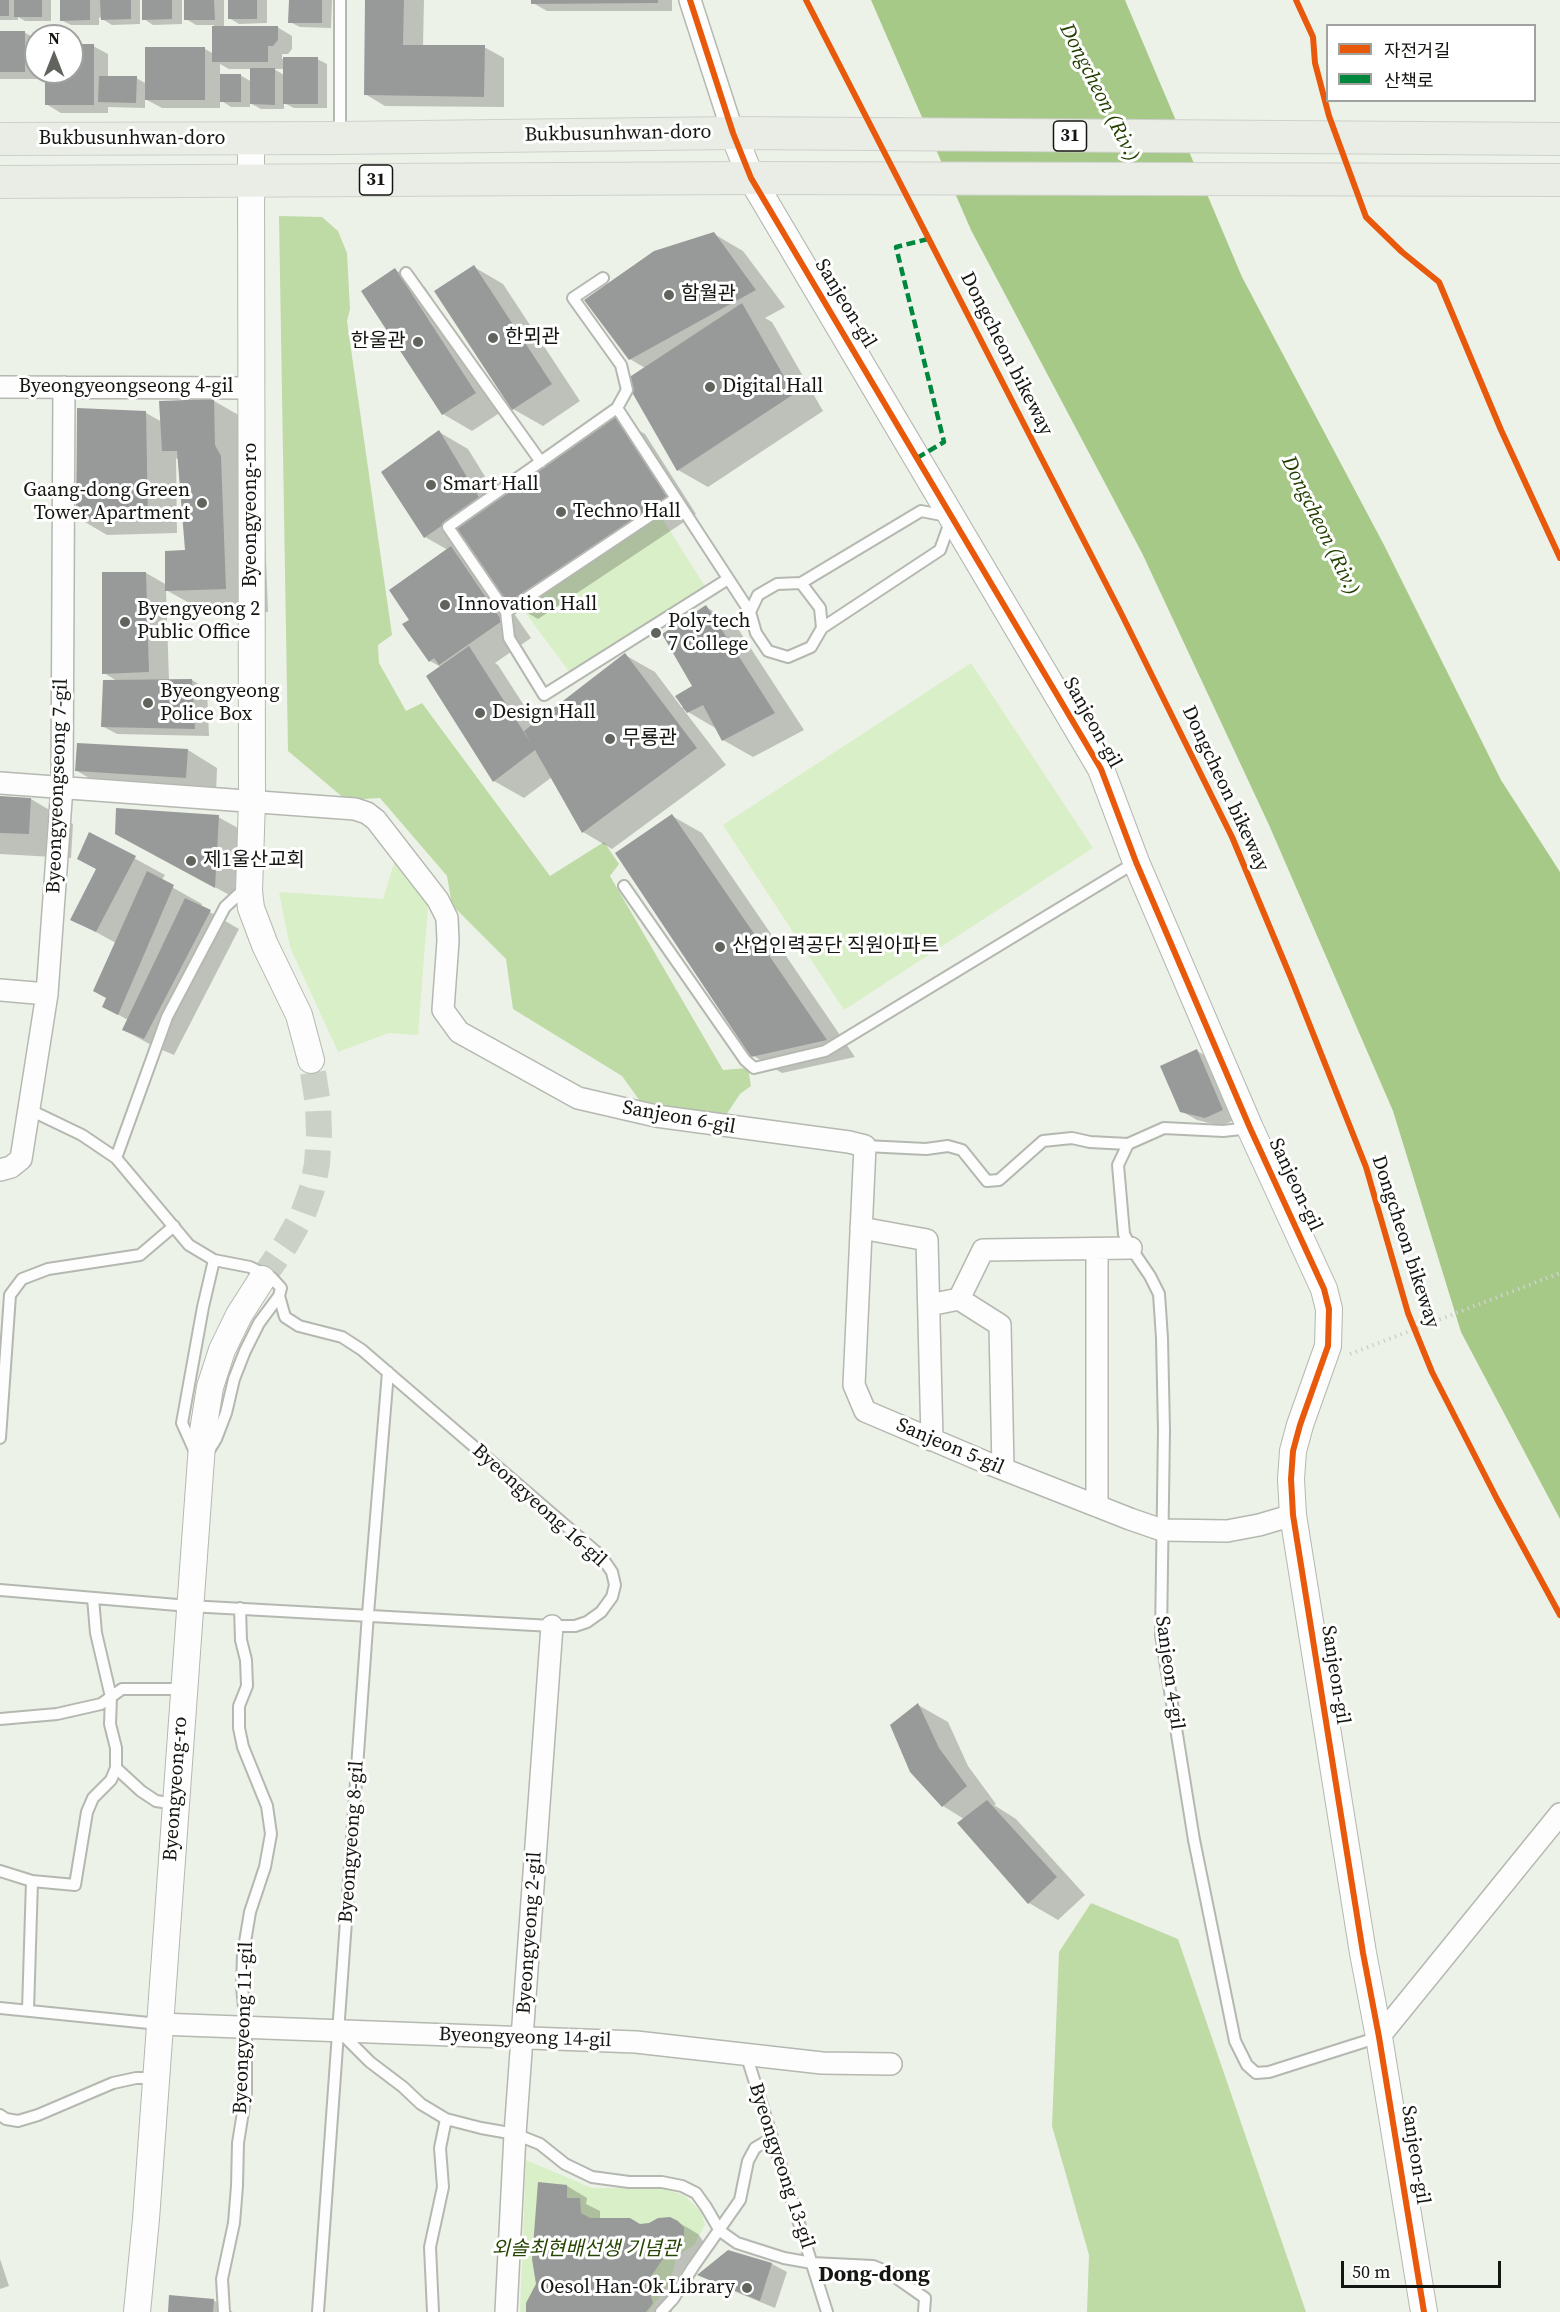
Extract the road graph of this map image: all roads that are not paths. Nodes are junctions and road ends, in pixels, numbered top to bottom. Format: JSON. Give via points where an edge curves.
{"nodes":[{"id":1,"x":340,"y":0,"type":"edge"},
{"id":2,"x":690,"y":0,"type":"edge"},
{"id":3,"x":733,"y":133,"type":"junction"},
{"id":4,"x":340,"y":138,"type":"junction"},
{"id":5,"x":251,"y":139,"type":"junction"},
{"id":6,"x":0,"y":140,"type":"edge"},
{"id":7,"x":1560,"y":140,"type":"edge"},
{"id":8,"x":751,"y":178,"type":"junction"},
{"id":9,"x":251,"y":180,"type":"junction"},
{"id":10,"x":1560,"y":180,"type":"edge"},
{"id":11,"x":0,"y":182,"type":"edge"},
{"id":12,"x":406,"y":273,"type":"dead end"},
{"id":13,"x":603,"y":279,"type":"dead end"},
{"id":14,"x":0,"y":387,"type":"edge"},
{"id":15,"x":64,"y":387,"type":"junction"},
{"id":16,"x":252,"y":388,"type":"junction"},
{"id":17,"x":617,"y":408,"type":"junction"},
{"id":18,"x":541,"y":462,"type":"junction"},
{"id":19,"x":675,"y":498,"type":"junction"},
{"id":20,"x":952,"y":517,"type":"junction"},
{"id":21,"x":728,"y":579,"type":"junction"},
{"id":22,"x":801,"y":583,"type":"junction"},
{"id":23,"x":506,"y":612,"type":"junction"},
{"id":24,"x":750,"y":612,"type":"junction"},
{"id":25,"x":822,"y":628,"type":"junction"},
{"id":26,"x":0,"y":783,"type":"edge"},
{"id":27,"x":62,"y":787,"type":"junction"},
{"id":28,"x":252,"y":801,"type":"junction"},
{"id":29,"x":1136,"y":862,"type":"junction"},
{"id":30,"x":624,"y":886,"type":"dead end"},
{"id":31,"x":249,"y":891,"type":"junction"},
{"id":32,"x":0,"y":990,"type":"edge"},
{"id":33,"x":47,"y":994,"type":"junction"},
{"id":34,"x":311,"y":1060,"type":"tunnel mouth"},
{"id":35,"x":30,"y":1110,"type":"junction"},
{"id":36,"x":1250,"y":1128,"type":"junction"},
{"id":37,"x":1128,"y":1144,"type":"junction"},
{"id":38,"x":865,"y":1146,"type":"junction"},
{"id":39,"x":116,"y":1158,"type":"junction"},
{"id":40,"x":0,"y":1170,"type":"edge"},
{"id":41,"x":174,"y":1226,"type":"junction"},
{"id":42,"x":861,"y":1228,"type":"junction"},
{"id":43,"x":1131,"y":1248,"type":"junction"},
{"id":44,"x":1097,"y":1249,"type":"junction"},
{"id":45,"x":214,"y":1260,"type":"junction"},
{"id":46,"x":271,"y":1288,"type":"junction"},
{"id":47,"x":5,"y":1296,"type":"edge"},
{"id":48,"x":959,"y":1299,"type":"junction"},
{"id":49,"x":929,"y":1305,"type":"junction"},
{"id":50,"x":388,"y":1372,"type":"junction"},
{"id":51,"x":0,"y":1405,"type":"edge"},
{"id":52,"x":0,"y":1438,"type":"edge"},
{"id":53,"x":932,"y":1440,"type":"junction"},
{"id":54,"x":201,"y":1464,"type":"junction"},
{"id":55,"x":1003,"y":1469,"type":"junction"},
{"id":56,"x":1096,"y":1506,"type":"junction"},
{"id":57,"x":1293,"y":1515,"type":"junction"},
{"id":58,"x":1162,"y":1530,"type":"junction"},
{"id":59,"x":0,"y":1590,"type":"edge"},
{"id":60,"x":93,"y":1598,"type":"junction"},
{"id":61,"x":189,"y":1606,"type":"junction"},
{"id":62,"x":240,"y":1608,"type":"junction"},
{"id":63,"x":368,"y":1614,"type":"junction"},
{"id":64,"x":552,"y":1626,"type":"junction"},
{"id":65,"x":183,"y":1689,"type":"junction"},
{"id":66,"x":111,"y":1697,"type":"junction"},
{"id":67,"x":0,"y":1719,"type":"edge"},
{"id":68,"x":116,"y":1768,"type":"junction"},
{"id":69,"x":175,"y":1804,"type":"junction"},
{"id":70,"x":1560,"y":1814,"type":"edge"},
{"id":71,"x":0,"y":1871,"type":"edge"},
{"id":72,"x":32,"y":1881,"type":"junction"},
{"id":73,"x":0,"y":2008,"type":"edge"},
{"id":74,"x":28,"y":2010,"type":"junction"},
{"id":75,"x":159,"y":2024,"type":"junction"},
{"id":76,"x":246,"y":2027,"type":"junction"},
{"id":77,"x":339,"y":2031,"type":"junction"},
{"id":78,"x":522,"y":2037,"type":"junction"},
{"id":79,"x":1379,"y":2037,"type":"junction"},
{"id":80,"x":746,"y":2054,"type":"junction"},
{"id":81,"x":891,"y":2064,"type":"dead end"},
{"id":82,"x":155,"y":2078,"type":"junction"},
{"id":83,"x":0,"y":2115,"type":"edge"},
{"id":84,"x":446,"y":2120,"type":"junction"},
{"id":85,"x":515,"y":2134,"type":"junction"},
{"id":86,"x":772,"y":2138,"type":"junction"},
{"id":87,"x":720,"y":2231,"type":"junction"},
{"id":88,"x":813,"y":2263,"type":"junction"},
{"id":89,"x":136,"y":2312,"type":"edge"},
{"id":90,"x":224,"y":2312,"type":"edge"},
{"id":91,"x":318,"y":2312,"type":"edge"},
{"id":92,"x":433,"y":2312,"type":"edge"},
{"id":93,"x":506,"y":2312,"type":"edge"},
{"id":94,"x":661,"y":2312,"type":"edge"},
{"id":95,"x":827,"y":2312,"type":"edge"},
{"id":96,"x":924,"y":2312,"type":"edge"},
{"id":97,"x":1424,"y":2312,"type":"edge"}],
"edges":[{"from":1,"to":4,"type":"lane"},
{"from":2,"to":3,"type":"street"},
{"from":3,"to":4,"type":"main road","name":"Bukbusunhwan-doro","number":"31"},
{"from":3,"to":7,"type":"main road","name":"Bukbusunhwan-doro","number":"31"},
{"from":3,"to":8,"type":"street","name":"Sanjeon-gil"},
{"from":4,"to":5,"type":"main road","name":"Bukbusunhwan-doro","number":"31"},
{"from":5,"to":6,"type":"main road","name":"Bukbusunhwan-doro","number":"31"},
{"from":5,"to":9,"type":"street","name":"Byeongyeong-ro"},
{"from":8,"to":9,"type":"main road","number":"31"},
{"from":8,"to":10,"type":"main road","number":"31"},
{"from":8,"to":20,"type":"street","name":"Sanjeon-gil"},
{"from":9,"to":11,"type":"main road","number":"31"},
{"from":9,"to":16,"type":"street","name":"Byeongyeong-ro"},
{"from":12,"to":18,"type":"lane"},
{"from":13,"to":17,"type":"lane","via":[[573,298],[621,365],[627,390]]},
{"from":14,"to":15,"type":"street","name":"Byeongyeongseong 4-gil"},
{"from":15,"to":16,"type":"street","name":"Byeongyeongseong 4-gil"},
{"from":15,"to":27,"type":"street","name":"Byeongyeongseong 7-gil"},
{"from":16,"to":28,"type":"street","name":"Byeongyeong-ro"},
{"from":17,"to":18,"type":"lane"},
{"from":17,"to":19,"type":"lane"},
{"from":18,"to":23,"type":"lane","via":[[448,527]]},
{"from":19,"to":21,"type":"lane"},
{"from":19,"to":23,"type":"lane"},
{"from":20,"to":22,"type":"lane","via":[[921,511]]},
{"from":20,"to":25,"type":"lane","via":[[940,550]]},
{"from":20,"to":29,"type":"street","name":"Sanjeon-gil","via":[[1101,769]]},
{"from":21,"to":23,"type":"lane","via":[[544,695],[509,638]]},
{"from":21,"to":24,"type":"lane"},
{"from":22,"to":24,"type":"lane","via":[[777,584],[758,595]]},
{"from":22,"to":25,"type":"lane","via":[[819,608]]},
{"from":24,"to":25,"type":"lane","via":[[756,633],[768,651],[788,657],[811,647]]},
{"from":26,"to":27,"type":"street","name":"Sanjeon 6-gil"},
{"from":27,"to":28,"type":"street","name":"Sanjeon 6-gil"},
{"from":27,"to":33,"type":"street","name":"Byeongyeongseong 7-gil"},
{"from":28,"to":31,"type":"street","name":"Byeongyeong-ro"},
{"from":28,"to":38,"type":"street","name":"Sanjeon 6-gil","via":[[355,809],[376,820],[438,900],[447,918],[443,1010],[459,1032],[578,1098],[656,1116]]},
{"from":29,"to":30,"type":"lane","via":[[825,1051],[754,1068]]},
{"from":29,"to":36,"type":"street","name":"Sanjeon-gil"},
{"from":31,"to":34,"type":"street","name":"Byeongyeong-ro","via":[[265,945],[299,1015]]},
{"from":31,"to":39,"type":"lane","via":[[239,894],[225,907],[167,1017]]},
{"from":32,"to":33,"type":"street"},
{"from":33,"to":35,"type":"street","name":"Byeongyeongseong 7-gil"},
{"from":35,"to":39,"type":"lane","via":[[82,1135]]},
{"from":35,"to":40,"type":"street","name":"Byeongyeongseong 7-gil","via":[[21,1159]]},
{"from":36,"to":37,"type":"lane","name":"Sanjeon 6-gil","via":[[1164,1128]]},
{"from":36,"to":57,"type":"street","name":"Sanjeon-gil","via":[[1306,1247],[1329,1309],[1328,1346],[1293,1451]]},
{"from":37,"to":38,"type":"lane","name":"Sanjeon 6-gil","via":[[1072,1138],[1043,1141],[999,1180],[987,1181],[962,1150],[948,1146]]},
{"from":37,"to":43,"type":"lane","name":"Sanjeon 4-gil","via":[[1118,1165],[1124,1234]]},
{"from":38,"to":42,"type":"street","name":"Sanjeon 5-gil"},
{"from":39,"to":41,"type":"lane"},
{"from":41,"to":45,"type":"lane","via":[[189,1245]]},
{"from":41,"to":47,"type":"lane","via":[[140,1255],[48,1269],[22,1279]]},
{"from":42,"to":49,"type":"street","via":[[927,1240]]},
{"from":42,"to":53,"type":"street","name":"Sanjeon 5-gil","via":[[854,1385],[864,1412]]},
{"from":43,"to":44,"type":"street"},
{"from":43,"to":58,"type":"lane","name":"Sanjeon 4-gil","via":[[1159,1294],[1164,1430]]},
{"from":44,"to":48,"type":"street","via":[[983,1251]]},
{"from":44,"to":56,"type":"street"},
{"from":45,"to":46,"type":"lane","via":[[250,1267],[272,1278],[281,1288]]},
{"from":45,"to":54,"type":"lane","via":[[182,1423]]},
{"from":46,"to":50,"type":"lane","name":"Byeongyeong 16-gil","via":[[285,1317],[299,1326],[342,1337]]},
{"from":46,"to":54,"type":"street","name":"Byeongyeong-ro","via":[[239,1315],[222,1350],[210,1387]]},
{"from":47,"to":51,"type":"lane"},
{"from":48,"to":49,"type":"street"},
{"from":48,"to":55,"type":"street","via":[[1000,1325]]},
{"from":49,"to":53,"type":"street"},
{"from":50,"to":63,"type":"lane","name":"Byeongyeong 8-gil"},
{"from":50,"to":64,"type":"lane","name":"Byeongyeong 16-gil","via":[[601,1556],[612,1572],[612,1597],[601,1612],[575,1626]]},
{"from":51,"to":52,"type":"lane"},
{"from":53,"to":55,"type":"street","name":"Sanjeon 5-gil"},
{"from":54,"to":61,"type":"street","name":"Byeongyeong-ro"},
{"from":55,"to":56,"type":"street","name":"Sanjeon 5-gil"},
{"from":56,"to":58,"type":"street","name":"Sanjeon 5-gil"},
{"from":57,"to":58,"type":"street","name":"Sanjeon 5-gil","via":[[1227,1531]]},
{"from":57,"to":79,"type":"street","name":"Sanjeon-gil"},
{"from":58,"to":79,"type":"lane","name":"Sanjeon 4-gil","via":[[1162,1647],[1194,1840],[1235,2041],[1247,2065],[1256,2073]]},
{"from":59,"to":60,"type":"lane","name":"Byeongyeong 16-gil"},
{"from":60,"to":61,"type":"lane","name":"Byeongyeong 16-gil"},
{"from":60,"to":66,"type":"lane","via":[[96,1633]]},
{"from":61,"to":62,"type":"lane","name":"Byeongyeong 16-gil"},
{"from":61,"to":65,"type":"street","name":"Byeongyeong-ro"},
{"from":62,"to":63,"type":"lane","name":"Byeongyeong 16-gil"},
{"from":62,"to":76,"type":"lane","name":"Byeongyeong 11-gil","via":[[247,1686],[239,1706],[239,1728],[267,1806],[271,1834],[243,1954]]},
{"from":63,"to":64,"type":"lane","name":"Byeongyeong 16-gil"},
{"from":63,"to":77,"type":"lane","name":"Byeongyeong 8-gil"},
{"from":64,"to":78,"type":"street","name":"Byeongyeong 2-gil"},
{"from":65,"to":66,"type":"lane","via":[[122,1689]]},
{"from":65,"to":69,"type":"street","name":"Byeongyeong-ro"},
{"from":66,"to":67,"type":"lane","via":[[101,1704],[57,1714]]},
{"from":66,"to":68,"type":"lane"},
{"from":68,"to":69,"type":"lane","via":[[156,1801]]},
{"from":68,"to":72,"type":"lane","via":[[87,1812],[75,1885]]},
{"from":69,"to":75,"type":"street","name":"Byeongyeong-ro"},
{"from":70,"to":79,"type":"street"},
{"from":71,"to":72,"type":"lane"},
{"from":72,"to":74,"type":"lane"},
{"from":73,"to":74,"type":"lane"},
{"from":74,"to":75,"type":"lane"},
{"from":75,"to":76,"type":"street","name":"Byeongyeong 14-gil"},
{"from":75,"to":82,"type":"street","name":"Byeongyeong-ro"},
{"from":76,"to":77,"type":"street","name":"Byeongyeong 14-gil"},
{"from":76,"to":90,"type":"lane","name":"Byeongyeong 11-gil","via":[[246,2093],[238,2143],[234,2223],[222,2279]]},
{"from":77,"to":78,"type":"street","name":"Byeongyeong 14-gil"},
{"from":77,"to":84,"type":"lane","via":[[370,2062]]},
{"from":77,"to":91,"type":"lane","name":"Byeongyeong 8-gil"},
{"from":78,"to":80,"type":"street","name":"Byeongyeong 14-gil","via":[[636,2042]]},
{"from":78,"to":85,"type":"street","name":"Byeongyeong 2-gil"},
{"from":79,"to":97,"type":"street","name":"Sanjeon-gil"},
{"from":80,"to":81,"type":"street","name":"Byeongyeong 14-gil","via":[[822,2063]]},
{"from":80,"to":86,"type":"lane","name":"Byeongyeong 13-gil"},
{"from":82,"to":83,"type":"lane","via":[[112,2083],[18,2121]]},
{"from":82,"to":89,"type":"street","name":"Byeongyeong-ro"},
{"from":84,"to":85,"type":"lane"},
{"from":84,"to":92,"type":"lane","via":[[440,2148],[443,2187],[430,2247]]},
{"from":85,"to":87,"type":"lane","via":[[540,2144],[565,2164],[592,2177],[682,2186],[696,2193]]},
{"from":85,"to":93,"type":"street","name":"Byeongyeong 2-gil"},
{"from":86,"to":87,"type":"lane","via":[[755,2148],[748,2161],[740,2200]]},
{"from":86,"to":88,"type":"lane","name":"Byeongyeong 13-gil"},
{"from":87,"to":88,"type":"lane","via":[[737,2243]]},
{"from":87,"to":94,"type":"lane"},
{"from":88,"to":95,"type":"lane","name":"Byeongyeong 13-gil"},
{"from":88,"to":96,"type":"lane","via":[[873,2266],[888,2272],[925,2298]]}]}
